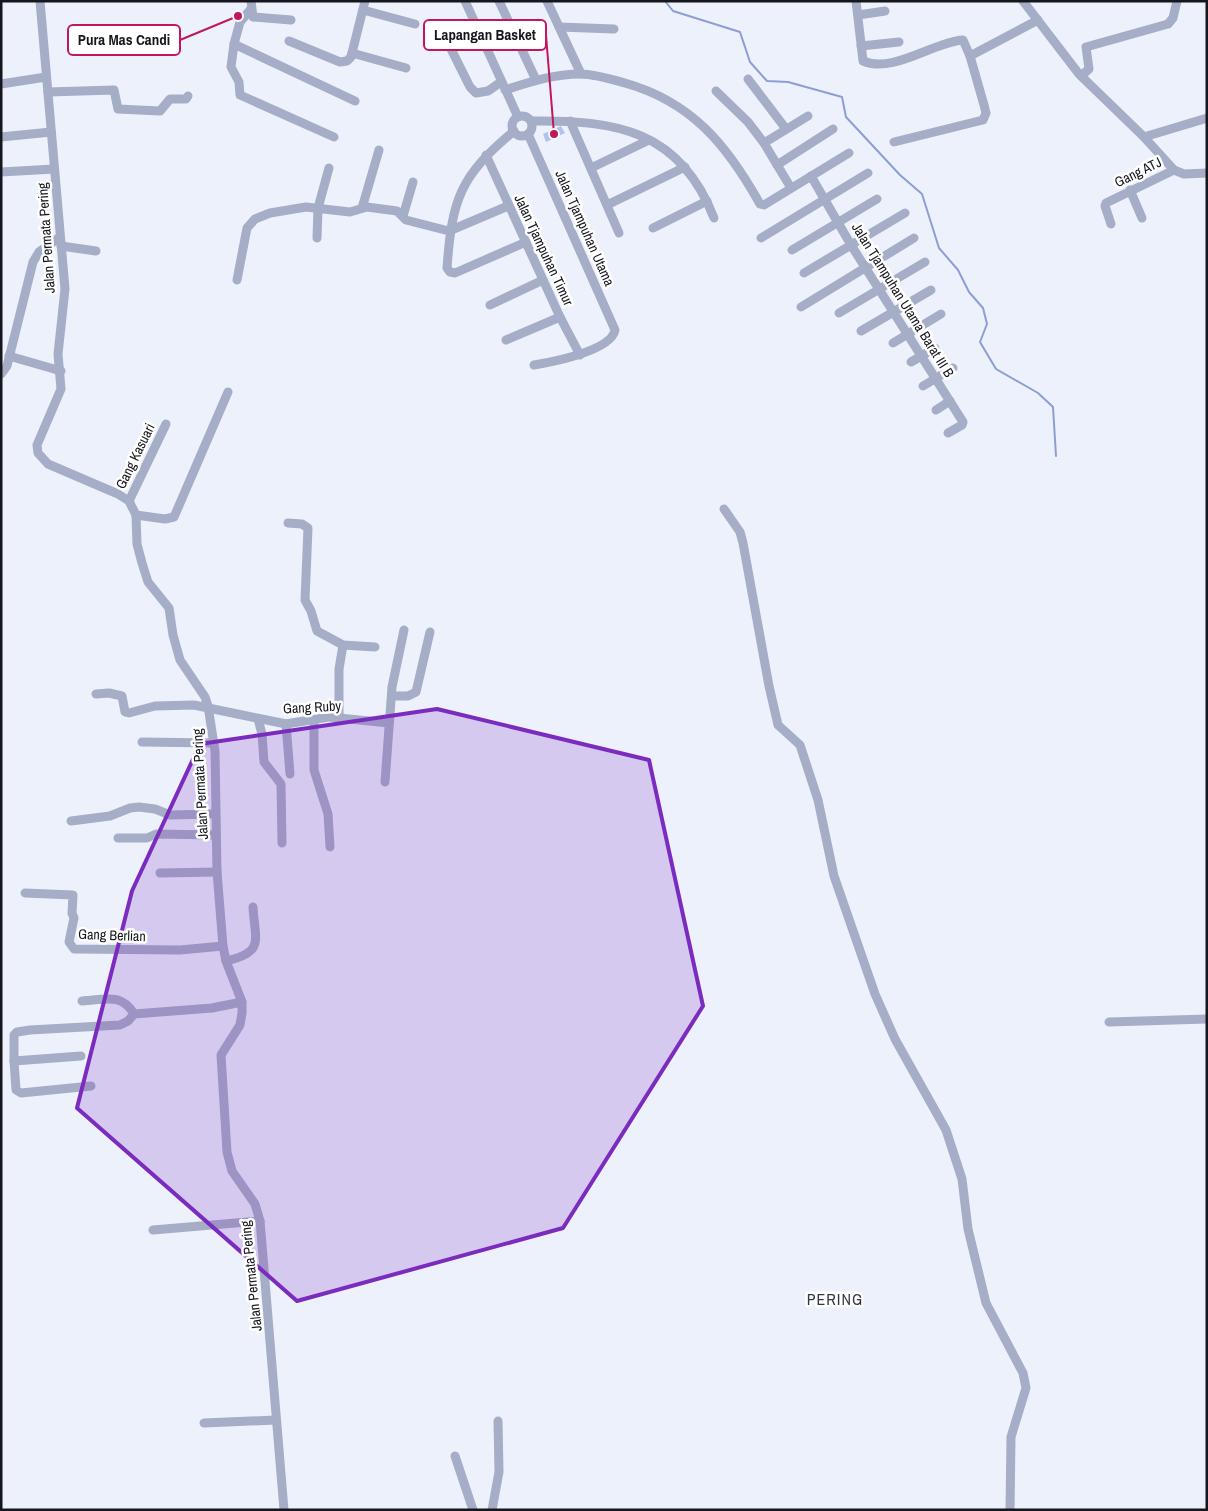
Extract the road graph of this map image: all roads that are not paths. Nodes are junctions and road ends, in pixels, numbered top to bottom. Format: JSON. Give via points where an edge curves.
{"nodes":[{"id":1,"x":40,"y":1,"type":"edge"},
{"id":2,"x":465,"y":1,"type":"edge"},
{"id":3,"x":499,"y":1,"type":"edge"},
{"id":4,"x":547,"y":1,"type":"edge"},
{"id":5,"x":856,"y":1,"type":"edge"},
{"id":6,"x":1024,"y":1,"type":"edge"},
{"id":7,"x":1177,"y":1,"type":"edge"},
{"id":8,"x":251,"y":5,"type":"edge"},
{"id":9,"x":364,"y":6,"type":"edge"},
{"id":10,"x":885,"y":11,"type":"dead end"},
{"id":11,"x":858,"y":15,"type":"junction"},
{"id":12,"x":291,"y":20,"type":"dead end"},
{"id":13,"x":1038,"y":20,"type":"junction"},
{"id":14,"x":415,"y":24,"type":"dead end"},
{"id":15,"x":559,"y":26,"type":"junction"},
{"id":16,"x":614,"y":29,"type":"dead end"},
{"id":17,"x":445,"y":38,"type":"dead end"},
{"id":18,"x":290,"y":42,"type":"dead end"},
{"id":19,"x":899,"y":42,"type":"dead end"},
{"id":20,"x":234,"y":44,"type":"junction"},
{"id":21,"x":862,"y":46,"type":"junction"},
{"id":22,"x":352,"y":53,"type":"junction"},
{"id":23,"x":970,"y":56,"type":"junction"},
{"id":24,"x":406,"y":68,"type":"dead end"},
{"id":25,"x":581,"y":74,"type":"junction"},
{"id":26,"x":1081,"y":76,"type":"junction"},
{"id":27,"x":46,"y":77,"type":"junction"},
{"id":28,"x":748,"y":79,"type":"dead end"},
{"id":29,"x":536,"y":80,"type":"junction"},
{"id":30,"x":1,"y":84,"type":"edge"},
{"id":31,"x":503,"y":86,"type":"junction"},
{"id":32,"x":716,"y":91,"type":"dead end"},
{"id":33,"x":48,"y":92,"type":"junction"},
{"id":34,"x":188,"y":96,"type":"dead end"},
{"id":35,"x":354,"y":101,"type":"dead end"},
{"id":36,"x":808,"y":116,"type":"dead end"},
{"id":37,"x":518,"y":117,"type":"junction"},
{"id":38,"x":1207,"y":118,"type":"edge"},
{"id":39,"x":531,"y":121,"type":"junction"},
{"id":40,"x":570,"y":121,"type":"junction"},
{"id":41,"x":786,"y":129,"type":"junction"},
{"id":42,"x":833,"y":129,"type":"dead end"},
{"id":43,"x":514,"y":131,"type":"junction"},
{"id":44,"x":51,"y":132,"type":"junction"},
{"id":45,"x":528,"y":134,"type":"junction"},
{"id":46,"x":1147,"y":136,"type":"junction"},
{"id":47,"x":1,"y":137,"type":"edge"},
{"id":48,"x":334,"y":137,"type":"dead end"},
{"id":49,"x":649,"y":140,"type":"junction"},
{"id":50,"x":894,"y":142,"type":"dead end"},
{"id":51,"x":764,"y":143,"type":"junction"},
{"id":52,"x":379,"y":150,"type":"dead end"},
{"id":53,"x":849,"y":153,"type":"dead end"},
{"id":54,"x":486,"y":155,"type":"junction"},
{"id":55,"x":777,"y":165,"type":"junction"},
{"id":56,"x":685,"y":167,"type":"junction"},
{"id":57,"x":330,"y":168,"type":"dead end"},
{"id":58,"x":591,"y":168,"type":"junction"},
{"id":59,"x":54,"y":169,"type":"junction"},
{"id":60,"x":1174,"y":170,"type":"junction"},
{"id":61,"x":1,"y":172,"type":"edge"},
{"id":62,"x":868,"y":173,"type":"dead end"},
{"id":63,"x":1207,"y":173,"type":"edge"},
{"id":64,"x":810,"y":176,"type":"junction"},
{"id":65,"x":413,"y":182,"type":"dead end"},
{"id":66,"x":791,"y":188,"type":"junction"},
{"id":67,"x":1130,"y":190,"type":"junction"},
{"id":68,"x":825,"y":199,"type":"junction"},
{"id":69,"x":877,"y":199,"type":"dead end"},
{"id":70,"x":707,"y":201,"type":"junction"},
{"id":71,"x":607,"y":205,"type":"junction"},
{"id":72,"x":508,"y":206,"type":"junction"},
{"id":73,"x":318,"y":208,"type":"junction"},
{"id":74,"x":362,"y":208,"type":"junction"},
{"id":75,"x":905,"y":213,"type":"dead end"},
{"id":76,"x":403,"y":216,"type":"junction"},
{"id":77,"x":714,"y":218,"type":"dead end"},
{"id":78,"x":1142,"y":218,"type":"dead end"},
{"id":79,"x":838,"y":222,"type":"junction"},
{"id":80,"x":1111,"y":224,"type":"dead end"},
{"id":81,"x":653,"y":228,"type":"dead end"},
{"id":82,"x":449,"y":231,"type":"junction"},
{"id":83,"x":619,"y":233,"type":"dead end"},
{"id":84,"x":317,"y":238,"type":"dead end"},
{"id":85,"x":761,"y":238,"type":"dead end"},
{"id":86,"x":914,"y":238,"type":"dead end"},
{"id":87,"x":60,"y":241,"type":"junction"},
{"id":88,"x":526,"y":242,"type":"junction"},
{"id":89,"x":851,"y":244,"type":"junction"},
{"id":90,"x":792,"y":250,"type":"dead end"},
{"id":91,"x":96,"y":251,"type":"dead end"},
{"id":92,"x":924,"y":262,"type":"dead end"},
{"id":93,"x":865,"y":267,"type":"junction"},
{"id":94,"x":804,"y":273,"type":"dead end"},
{"id":95,"x":237,"y":280,"type":"dead end"},
{"id":96,"x":542,"y":280,"type":"junction"},
{"id":97,"x":879,"y":288,"type":"junction"},
{"id":98,"x":932,"y":290,"type":"dead end"},
{"id":99,"x":490,"y":305,"type":"dead end"},
{"id":100,"x":801,"y":307,"type":"dead end"},
{"id":101,"x":895,"y":312,"type":"junction"},
{"id":102,"x":839,"y":313,"type":"dead end"},
{"id":103,"x":941,"y":314,"type":"dead end"},
{"id":104,"x":560,"y":318,"type":"junction"},
{"id":105,"x":861,"y":331,"type":"dead end"},
{"id":106,"x":909,"y":334,"type":"junction"},
{"id":107,"x":506,"y":340,"type":"dead end"},
{"id":108,"x":894,"y":343,"type":"dead end"},
{"id":109,"x":935,"y":348,"type":"dead end"},
{"id":110,"x":580,"y":355,"type":"junction"},
{"id":111,"x":9,"y":356,"type":"junction"},
{"id":112,"x":922,"y":356,"type":"junction"},
{"id":113,"x":911,"y":362,"type":"dead end"},
{"id":114,"x":534,"y":365,"type":"dead end"},
{"id":115,"x":953,"y":368,"type":"dead end"},
{"id":116,"x":61,"y":371,"type":"junction"},
{"id":117,"x":1,"y":374,"type":"edge"},
{"id":118,"x":936,"y":378,"type":"junction"},
{"id":119,"x":923,"y":386,"type":"dead end"},
{"id":120,"x":228,"y":392,"type":"dead end"},
{"id":121,"x":950,"y":401,"type":"junction"},
{"id":122,"x":936,"y":410,"type":"dead end"},
{"id":123,"x":166,"y":424,"type":"dead end"},
{"id":124,"x":948,"y":433,"type":"dead end"},
{"id":125,"x":128,"y":501,"type":"junction"},
{"id":126,"x":724,"y":509,"type":"dead end"},
{"id":127,"x":136,"y":515,"type":"junction"},
{"id":128,"x":288,"y":523,"type":"dead end"},
{"id":129,"x":404,"y":630,"type":"dead end"},
{"id":130,"x":430,"y":632,"type":"dead end"},
{"id":131,"x":343,"y":645,"type":"junction"},
{"id":132,"x":375,"y":647,"type":"dead end"},
{"id":133,"x":96,"y":694,"type":"dead end"},
{"id":134,"x":393,"y":696,"type":"junction"},
{"id":135,"x":208,"y":706,"type":"junction"},
{"id":136,"x":339,"y":717,"type":"junction"},
{"id":137,"x":258,"y":718,"type":"junction"},
{"id":138,"x":314,"y":720,"type":"junction"},
{"id":139,"x":389,"y":723,"type":"junction"},
{"id":140,"x":286,"y":724,"type":"junction"},
{"id":141,"x":142,"y":742,"type":"dead end"},
{"id":142,"x":214,"y":743,"type":"junction"},
{"id":143,"x":290,"y":774,"type":"dead end"},
{"id":144,"x":385,"y":782,"type":"dead end"},
{"id":145,"x":215,"y":814,"type":"junction"},
{"id":146,"x":71,"y":821,"type":"dead end"},
{"id":147,"x":216,"y":834,"type":"junction"},
{"id":148,"x":118,"y":838,"type":"dead end"},
{"id":149,"x":282,"y":843,"type":"dead end"},
{"id":150,"x":330,"y":847,"type":"dead end"},
{"id":151,"x":217,"y":872,"type":"junction"},
{"id":152,"x":160,"y":873,"type":"dead end"},
{"id":153,"x":26,"y":893,"type":"dead end"},
{"id":154,"x":254,"y":907,"type":"dead end"},
{"id":155,"x":223,"y":946,"type":"junction"},
{"id":156,"x":226,"y":961,"type":"junction"},
{"id":157,"x":82,"y":1001,"type":"dead end"},
{"id":158,"x":242,"y":1002,"type":"junction"},
{"id":159,"x":134,"y":1014,"type":"junction"},
{"id":160,"x":1207,"y":1019,"type":"edge"},
{"id":161,"x":1108,"y":1022,"type":"dead end"},
{"id":162,"x":82,"y":1056,"type":"dead end"},
{"id":163,"x":14,"y":1061,"type":"junction"},
{"id":164,"x":91,"y":1086,"type":"dead end"},
{"id":165,"x":260,"y":1220,"type":"junction"},
{"id":166,"x":153,"y":1230,"type":"dead end"},
{"id":167,"x":276,"y":1420,"type":"junction"},
{"id":168,"x":498,"y":1421,"type":"dead end"},
{"id":169,"x":204,"y":1423,"type":"dead end"},
{"id":170,"x":455,"y":1456,"type":"dead end"},
{"id":171,"x":284,"y":1510,"type":"edge"},
{"id":172,"x":473,"y":1510,"type":"edge"},
{"id":173,"x":492,"y":1510,"type":"edge"},
{"id":174,"x":1010,"y":1510,"type":"edge"}],
"edges":[{"from":1,"to":27,"type":"street","name":"Jalan Permata Pering"},
{"from":2,"to":31,"type":"street"},
{"from":3,"to":29,"type":"street"},
{"from":4,"to":15,"type":"street"},
{"from":5,"to":11,"type":"street"},
{"from":6,"to":13,"type":"street"},
{"from":7,"to":26,"type":"street","via":[[1168,24],[1086,47],[1089,69]]},
{"from":8,"to":12,"type":"street","via":[[254,18]]},
{"from":8,"to":20,"type":"street","via":[[240,22]]},
{"from":9,"to":14,"type":"street"},
{"from":9,"to":22,"type":"street"},
{"from":10,"to":11,"type":"street"},
{"from":11,"to":21,"type":"street"},
{"from":13,"to":23,"type":"street"},
{"from":13,"to":26,"type":"street"},
{"from":15,"to":16,"type":"street"},
{"from":15,"to":25,"type":"street"},
{"from":17,"to":31,"type":"street","via":[[470,88],[476,93]]},
{"from":18,"to":22,"type":"street","via":[[344,62]]},
{"from":19,"to":21,"type":"street"},
{"from":20,"to":35,"type":"street"},
{"from":20,"to":48,"type":"street","via":[[231,67],[239,82],[240,95]]},
{"from":21,"to":23,"type":"street","via":[[863,61],[870,63],[909,59],[942,44],[962,40]]},
{"from":22,"to":24,"type":"street"},
{"from":23,"to":50,"type":"street","via":[[986,113],[983,120]]},
{"from":25,"to":29,"type":"street"},
{"from":25,"to":66,"type":"street","via":[[642,88],[692,116],[729,153],[760,204],[764,205]]},
{"from":26,"to":46,"type":"street"},
{"from":27,"to":30,"type":"street"},
{"from":27,"to":33,"type":"street","name":"Jalan Permata Pering"},
{"from":28,"to":41,"type":"street"},
{"from":29,"to":31,"type":"street"},
{"from":31,"to":37,"type":"street"},
{"from":32,"to":51,"type":"street"},
{"from":33,"to":34,"type":"street","via":[[114,90],[118,109],[151,112],[160,111],[170,99],[186,99]]},
{"from":33,"to":44,"type":"street","name":"Jalan Permata Pering"},
{"from":36,"to":41,"type":"street"},
{"from":37,"to":39,"type":"street","via":[[525,116]]},
{"from":37,"to":43,"type":"street","via":[[512,125]]},
{"from":38,"to":46,"type":"street"},
{"from":39,"to":40,"type":"street"},
{"from":39,"to":45,"type":"street","via":[[532,128]]},
{"from":40,"to":49,"type":"street","via":[[610,125],[633,131]]},
{"from":40,"to":58,"type":"street"},
{"from":41,"to":51,"type":"street"},
{"from":42,"to":55,"type":"street"},
{"from":43,"to":45,"type":"street","via":[[520,136]]},
{"from":43,"to":54,"type":"street"},
{"from":44,"to":47,"type":"street"},
{"from":44,"to":59,"type":"street","name":"Jalan Permata Pering"},
{"from":45,"to":110,"type":"street","name":"Jalan Tjampuhan Utama","via":[[614,326],[614,334]]},
{"from":46,"to":60,"type":"street"},
{"from":49,"to":56,"type":"street"},
{"from":49,"to":58,"type":"street"},
{"from":51,"to":55,"type":"street"},
{"from":52,"to":74,"type":"street"},
{"from":53,"to":64,"type":"street"},
{"from":54,"to":72,"type":"street","name":"Jalan Tjampuhan Timur"},
{"from":54,"to":82,"type":"street","via":[[463,185]]},
{"from":55,"to":66,"type":"street"},
{"from":56,"to":70,"type":"street"},
{"from":56,"to":71,"type":"street"},
{"from":57,"to":73,"type":"street"},
{"from":58,"to":71,"type":"street"},
{"from":59,"to":61,"type":"street"},
{"from":59,"to":87,"type":"street","name":"Jalan Permata Pering"},
{"from":60,"to":63,"type":"street","via":[[1184,174]]},
{"from":60,"to":67,"type":"street","name":"Gang ATJ"},
{"from":62,"to":68,"type":"street"},
{"from":64,"to":66,"type":"street"},
{"from":64,"to":68,"type":"street","name":"Jalan Tjampuhan Utama Barat III B"},
{"from":65,"to":76,"type":"street"},
{"from":67,"to":78,"type":"street"},
{"from":67,"to":80,"type":"street","name":"Gang ATJ","via":[[1105,204]]},
{"from":68,"to":79,"type":"street","name":"Jalan Tjampuhan Utama Barat III B"},
{"from":68,"to":85,"type":"street"},
{"from":69,"to":79,"type":"street"},
{"from":70,"to":77,"type":"street"},
{"from":70,"to":81,"type":"street"},
{"from":71,"to":83,"type":"street"},
{"from":72,"to":82,"type":"street"},
{"from":72,"to":88,"type":"street","name":"Jalan Tjampuhan Timur"},
{"from":73,"to":74,"type":"street","via":[[350,212]]},
{"from":73,"to":84,"type":"street"},
{"from":73,"to":95,"type":"street","via":[[290,208],[255,219],[247,228]]},
{"from":74,"to":76,"type":"street","via":[[397,210]]},
{"from":75,"to":89,"type":"street"},
{"from":76,"to":82,"type":"street","via":[[413,222]]},
{"from":79,"to":89,"type":"street","name":"Jalan Tjampuhan Utama Barat III B"},
{"from":79,"to":90,"type":"street"},
{"from":82,"to":88,"type":"street","via":[[447,268],[455,273]]},
{"from":86,"to":93,"type":"street"},
{"from":87,"to":91,"type":"street"},
{"from":87,"to":111,"type":"street","via":[[39,252],[33,262]]},
{"from":87,"to":116,"type":"street","name":"Jalan Permata Pering","via":[[65,289],[58,354]]},
{"from":88,"to":96,"type":"street","name":"Jalan Tjampuhan Timur"},
{"from":89,"to":93,"type":"street","name":"Jalan Tjampuhan Utama Barat III B"},
{"from":89,"to":94,"type":"street"},
{"from":92,"to":97,"type":"street"},
{"from":93,"to":97,"type":"street","name":"Jalan Tjampuhan Utama Barat III B"},
{"from":93,"to":100,"type":"street"},
{"from":96,"to":99,"type":"street"},
{"from":96,"to":104,"type":"street","name":"Jalan Tjampuhan Timur"},
{"from":97,"to":101,"type":"street","name":"Jalan Tjampuhan Utama Barat III B"},
{"from":97,"to":102,"type":"street"},
{"from":98,"to":101,"type":"street"},
{"from":101,"to":105,"type":"street"},
{"from":101,"to":106,"type":"street","name":"Jalan Tjampuhan Utama Barat III B"},
{"from":103,"to":106,"type":"street"},
{"from":104,"to":107,"type":"street"},
{"from":104,"to":110,"type":"street","name":"Jalan Tjampuhan Timur"},
{"from":106,"to":108,"type":"street"},
{"from":106,"to":112,"type":"street","name":"Jalan Tjampuhan Utama Barat III B"},
{"from":109,"to":112,"type":"street"},
{"from":110,"to":114,"type":"street"},
{"from":111,"to":116,"type":"street"},
{"from":111,"to":117,"type":"street"},
{"from":112,"to":113,"type":"street"},
{"from":112,"to":118,"type":"street","name":"Jalan Tjampuhan Utama Barat III B"},
{"from":115,"to":118,"type":"street"},
{"from":116,"to":125,"type":"street","name":"Jalan Permata Pering","via":[[62,389],[40,434],[38,453],[48,464]]},
{"from":118,"to":119,"type":"street"},
{"from":118,"to":121,"type":"street","name":"Jalan Tjampuhan Utama Barat III B"},
{"from":120,"to":127,"type":"street","via":[[174,517]]},
{"from":121,"to":122,"type":"street"},
{"from":121,"to":124,"type":"street","name":"Jalan Tjampuhan Utama Barat III B","via":[[963,424]]},
{"from":123,"to":125,"type":"street","name":"Gang Kasuari"},
{"from":125,"to":127,"type":"street","name":"Jalan Permata Pering"},
{"from":126,"to":174,"type":"street","via":[[744,542],[778,725],[800,745],[818,800],[834,876],[875,994],[894,1039],[946,1130],[962,1178],[968,1229],[986,1303],[1023,1373],[1026,1388],[1011,1437]]},
{"from":127,"to":135,"type":"street","name":"Jalan Permata Pering","via":[[137,544],[146,576],[169,608],[172,635],[180,660]]},
{"from":128,"to":131,"type":"street","via":[[308,528],[305,600],[315,627],[321,635]]},
{"from":129,"to":134,"type":"street"},
{"from":130,"to":134,"type":"street","via":[[416,692],[408,696]]},
{"from":131,"to":132,"type":"street"},
{"from":131,"to":136,"type":"street","via":[[339,669]]},
{"from":133,"to":135,"type":"street","name":"Gang Ruby","via":[[122,696],[124,712],[129,713],[155,706]]},
{"from":134,"to":139,"type":"street"},
{"from":135,"to":137,"type":"street","name":"Gang Ruby"},
{"from":135,"to":142,"type":"street","name":"Jalan Permata Pering"},
{"from":136,"to":138,"type":"street","name":"Gang Ruby"},
{"from":136,"to":139,"type":"street","name":"Gang Ruby"},
{"from":137,"to":140,"type":"street","name":"Gang Ruby"},
{"from":137,"to":149,"type":"street","via":[[264,762],[282,784]]},
{"from":138,"to":140,"type":"street","name":"Gang Ruby"},
{"from":138,"to":150,"type":"street","via":[[314,770],[328,814]]},
{"from":139,"to":144,"type":"street"},
{"from":140,"to":143,"type":"street"},
{"from":141,"to":142,"type":"street"},
{"from":142,"to":145,"type":"street","name":"Jalan Permata Pering"},
{"from":145,"to":146,"type":"street","via":[[170,815],[139,807],[110,816]]},
{"from":145,"to":147,"type":"street","name":"Jalan Permata Pering"},
{"from":147,"to":148,"type":"street"},
{"from":147,"to":151,"type":"street","name":"Jalan Permata Pering"},
{"from":151,"to":152,"type":"street"},
{"from":151,"to":155,"type":"street","name":"Jalan Permata Pering"},
{"from":153,"to":155,"type":"street","name":"Gang Berlian","via":[[73,895],[74,918],[69,942],[74,949],[180,950]]},
{"from":154,"to":156,"type":"street","via":[[254,949]]},
{"from":155,"to":156,"type":"street","name":"Jalan Permata Pering"},
{"from":156,"to":158,"type":"street","name":"Jalan Permata Pering"},
{"from":157,"to":159,"type":"street","via":[[119,999],[128,1004]]},
{"from":158,"to":159,"type":"street","via":[[212,1008]]},
{"from":158,"to":165,"type":"street","name":"Jalan Permata Pering","via":[[240,1025],[221,1055],[227,1152],[232,1171],[255,1204]]},
{"from":159,"to":163,"type":"street","via":[[128,1022],[120,1025],[16,1032]]},
{"from":160,"to":161,"type":"street"},
{"from":162,"to":163,"type":"street"},
{"from":163,"to":164,"type":"street","via":[[16,1090],[21,1093]]},
{"from":165,"to":166,"type":"street"},
{"from":165,"to":167,"type":"street","name":"Jalan Permata Pering"},
{"from":167,"to":169,"type":"street"},
{"from":167,"to":171,"type":"street","name":"Jalan Permata Pering"},
{"from":168,"to":173,"type":"street","via":[[499,1472]]},
{"from":170,"to":172,"type":"street"}]}
